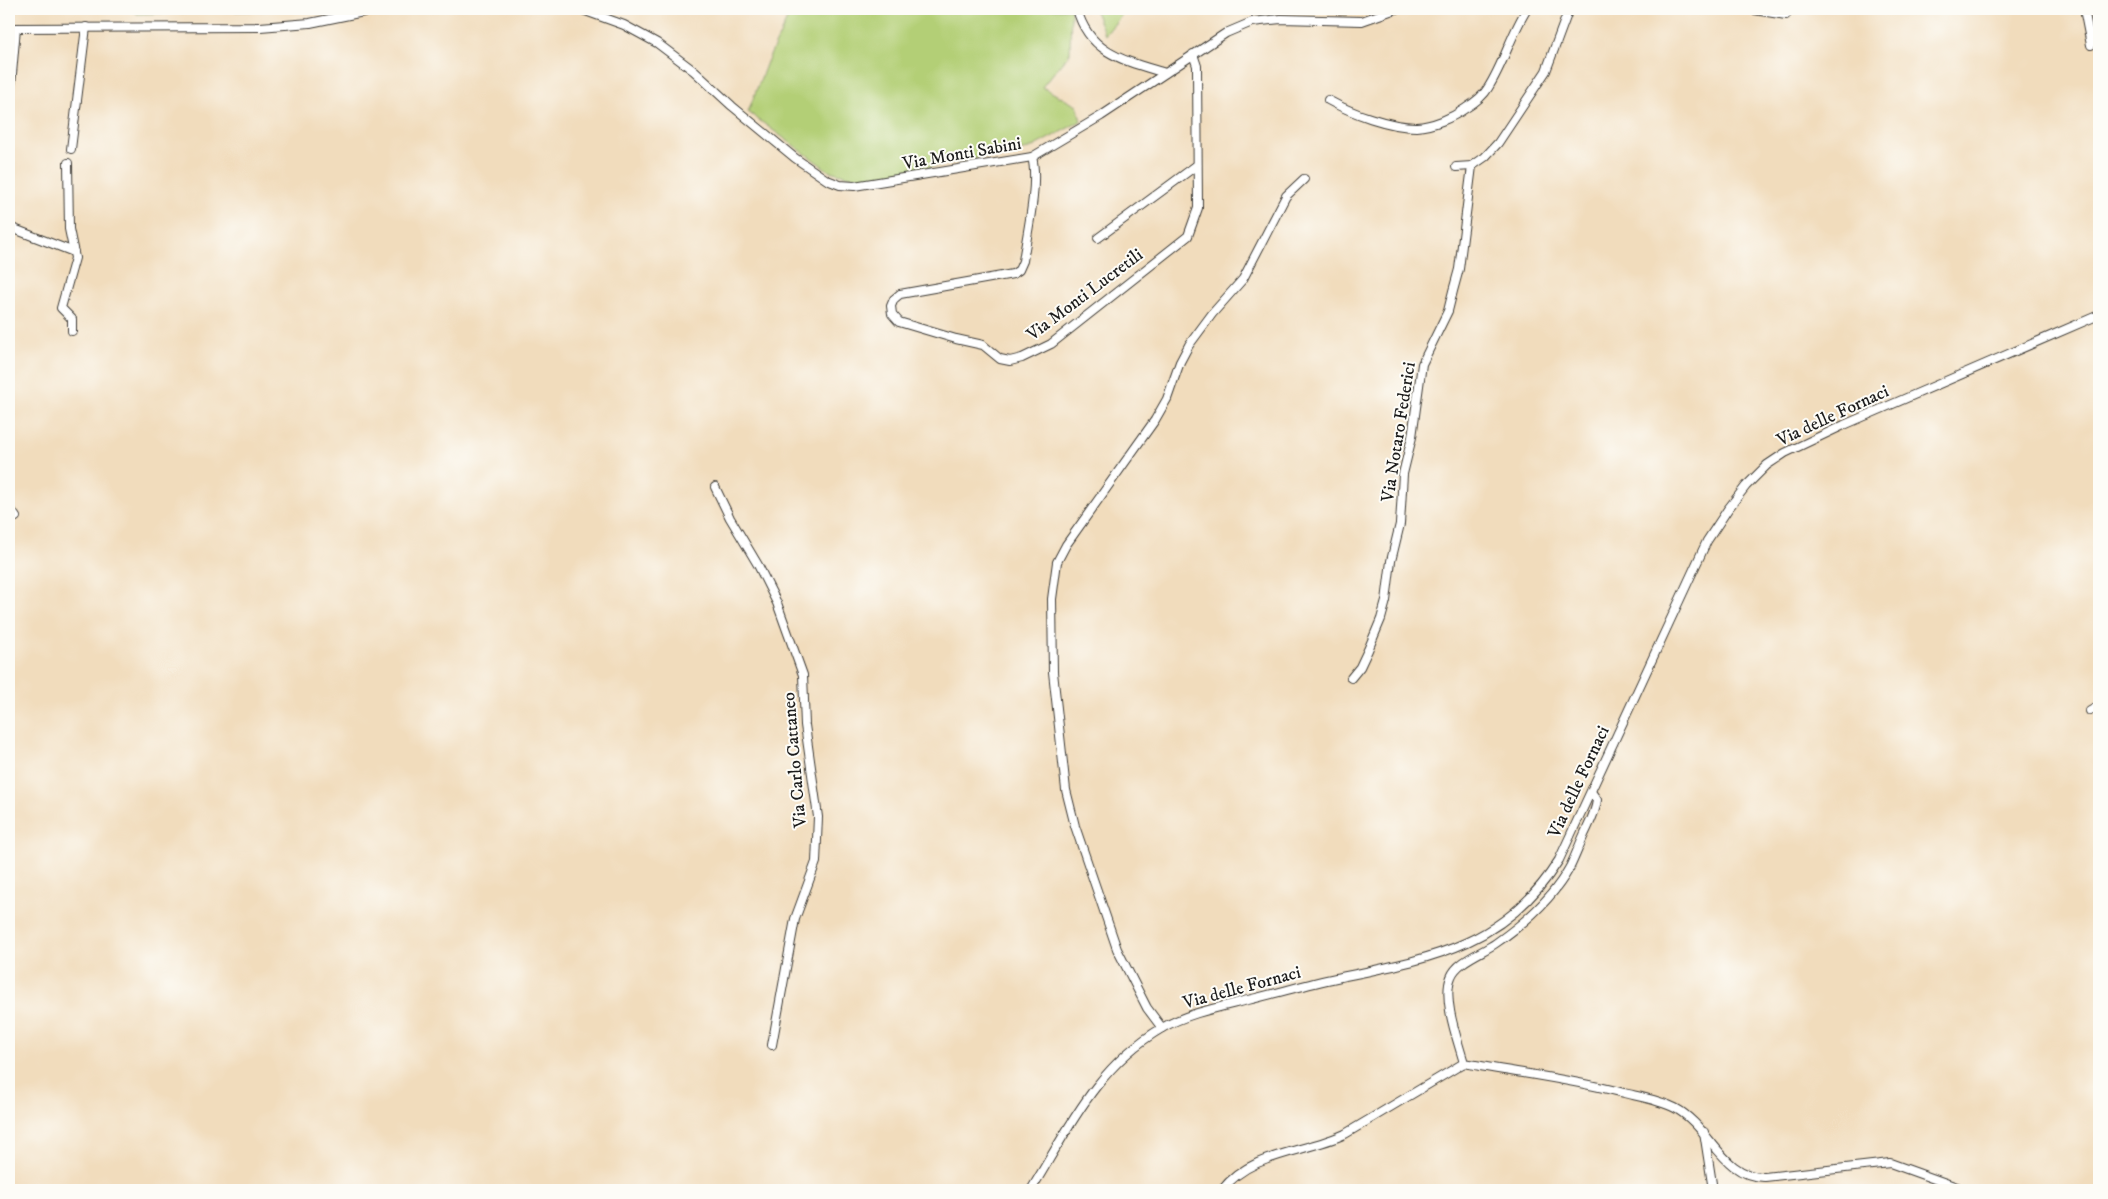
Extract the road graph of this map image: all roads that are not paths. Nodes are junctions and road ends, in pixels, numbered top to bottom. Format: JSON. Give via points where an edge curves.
{"nodes":[{"id":1,"x":378,"y":9,"type":"edge"},
{"id":2,"x":580,"y":9,"type":"edge"},
{"id":3,"x":1077,"y":9,"type":"edge"},
{"id":4,"x":1396,"y":9,"type":"edge"},
{"id":5,"x":1527,"y":9,"type":"edge"},
{"id":6,"x":1569,"y":9,"type":"edge"},
{"id":7,"x":1748,"y":9,"type":"edge"},
{"id":8,"x":2084,"y":9,"type":"edge"},
{"id":9,"x":1786,"y":14,"type":"dead end"},
{"id":10,"x":86,"y":27,"type":"junction"},
{"id":11,"x":13,"y":28,"type":"edge"},
{"id":12,"x":2091,"y":46,"type":"dead end"},
{"id":13,"x":1193,"y":54,"type":"junction"},
{"id":14,"x":1165,"y":73,"type":"junction"},
{"id":15,"x":1328,"y":100,"type":"dead end"},
{"id":16,"x":9,"y":108,"type":"edge"},
{"id":17,"x":71,"y":149,"type":"dead end"},
{"id":18,"x":1032,"y":157,"type":"junction"},
{"id":19,"x":68,"y":163,"type":"dead end"},
{"id":20,"x":1197,"y":165,"type":"junction"},
{"id":21,"x":1472,"y":166,"type":"junction"},
{"id":22,"x":1456,"y":167,"type":"dead end"},
{"id":23,"x":1304,"y":179,"type":"dead end"},
{"id":24,"x":9,"y":228,"type":"edge"},
{"id":25,"x":1098,"y":238,"type":"dead end"},
{"id":26,"x":74,"y":252,"type":"junction"},
{"id":27,"x":2099,"y":314,"type":"edge"},
{"id":28,"x":72,"y":331,"type":"dead end"},
{"id":29,"x":715,"y":487,"type":"dead end"},
{"id":30,"x":9,"y":507,"type":"edge"},
{"id":31,"x":16,"y":517,"type":"dead end"},
{"id":32,"x":1351,"y":678,"type":"dead end"},
{"id":33,"x":2099,"y":706,"type":"edge"},
{"id":34,"x":2090,"y":711,"type":"dead end"},
{"id":35,"x":1592,"y":793,"type":"junction"},
{"id":36,"x":1162,"y":1028,"type":"junction"},
{"id":37,"x":772,"y":1045,"type":"dead end"},
{"id":38,"x":1464,"y":1063,"type":"junction"},
{"id":39,"x":1703,"y":1130,"type":"junction"},
{"id":40,"x":1031,"y":1190,"type":"edge"},
{"id":41,"x":1222,"y":1190,"type":"edge"},
{"id":42,"x":1713,"y":1190,"type":"edge"},
{"id":43,"x":1966,"y":1190,"type":"edge"}],
"edges":[{"from":1,"to":10,"type":"street","via":[[286,25]]},
{"from":2,"to":18,"type":"street","name":"Via Monti Sabini","via":[[632,29],[672,54],[794,158],[830,182],[860,186]]},
{"from":3,"to":14,"type":"street","via":[[1080,21],[1103,50]]},
{"from":4,"to":13,"type":"street","name":"Via Monti Sabini","via":[[1362,20],[1252,22],[1226,33]]},
{"from":5,"to":15,"type":"street","via":[[1487,90],[1476,102],[1444,120],[1426,126],[1407,126],[1370,118]]},
{"from":6,"to":21,"type":"street","via":[[1546,71],[1498,143]]},
{"from":7,"to":9,"type":"street"},
{"from":8,"to":12,"type":"street"},
{"from":10,"to":11,"type":"street"},
{"from":10,"to":17,"type":"street"},
{"from":11,"to":16,"type":"street"},
{"from":13,"to":14,"type":"street","name":"Via Monti Sabini"},
{"from":13,"to":20,"type":"street","name":"Via Monti Lucretili","via":[[1197,66]]},
{"from":14,"to":18,"type":"street","name":"Via Monti Sabini"},
{"from":18,"to":20,"type":"street","name":"Via Monti Lucretili","via":[[1035,167],[1033,191],[1019,270],[1013,274],[900,294],[892,306],[892,314],[899,322],[983,345],[1000,359],[1010,361],[1038,351],[1188,236],[1198,208]]},
{"from":19,"to":26,"type":"street","via":[[69,229]]},
{"from":20,"to":25,"type":"street"},
{"from":21,"to":22,"type":"street"},
{"from":21,"to":32,"type":"street","name":"Via Notaro Federici","via":[[1459,269],[1448,311],[1422,364],[1386,601],[1368,650]]},
{"from":23,"to":36,"type":"street","via":[[1286,196],[1242,279],[1189,345],[1167,400],[1155,420],[1066,545],[1055,568],[1053,672],[1066,790],[1114,942],[1151,1015]]},
{"from":24,"to":26,"type":"street"},
{"from":26,"to":28,"type":"street","via":[[74,264],[61,306],[72,320]]},
{"from":27,"to":35,"type":"street","name":"Via delle Fornaci","via":[[1844,425],[1785,453],[1757,475],[1728,509],[1707,541]]},
{"from":29,"to":37,"type":"street","name":"Via Carlo Cattaneo","via":[[777,603],[802,675],[805,725],[818,817],[816,862],[795,919]]},
{"from":30,"to":31,"type":"street"},
{"from":33,"to":34,"type":"street"},
{"from":35,"to":36,"type":"street","name":"Via delle Fornaci","via":[[1542,885],[1510,918],[1475,939],[1406,963],[1212,1009]]},
{"from":35,"to":38,"type":"street","via":[[1597,800],[1594,813],[1559,883],[1526,920],[1457,968],[1452,975],[1448,988],[1449,1002]]},
{"from":36,"to":40,"type":"street","name":"Via delle Fornaci","via":[[1121,1059],[1092,1090]]},
{"from":38,"to":39,"type":"street","via":[[1600,1086],[1659,1102],[1681,1111]]},
{"from":38,"to":41,"type":"street","via":[[1340,1136],[1254,1164]]},
{"from":39,"to":42,"type":"street"},
{"from":39,"to":43,"type":"street","via":[[1731,1164],[1749,1176],[1890,1163]]}]}
